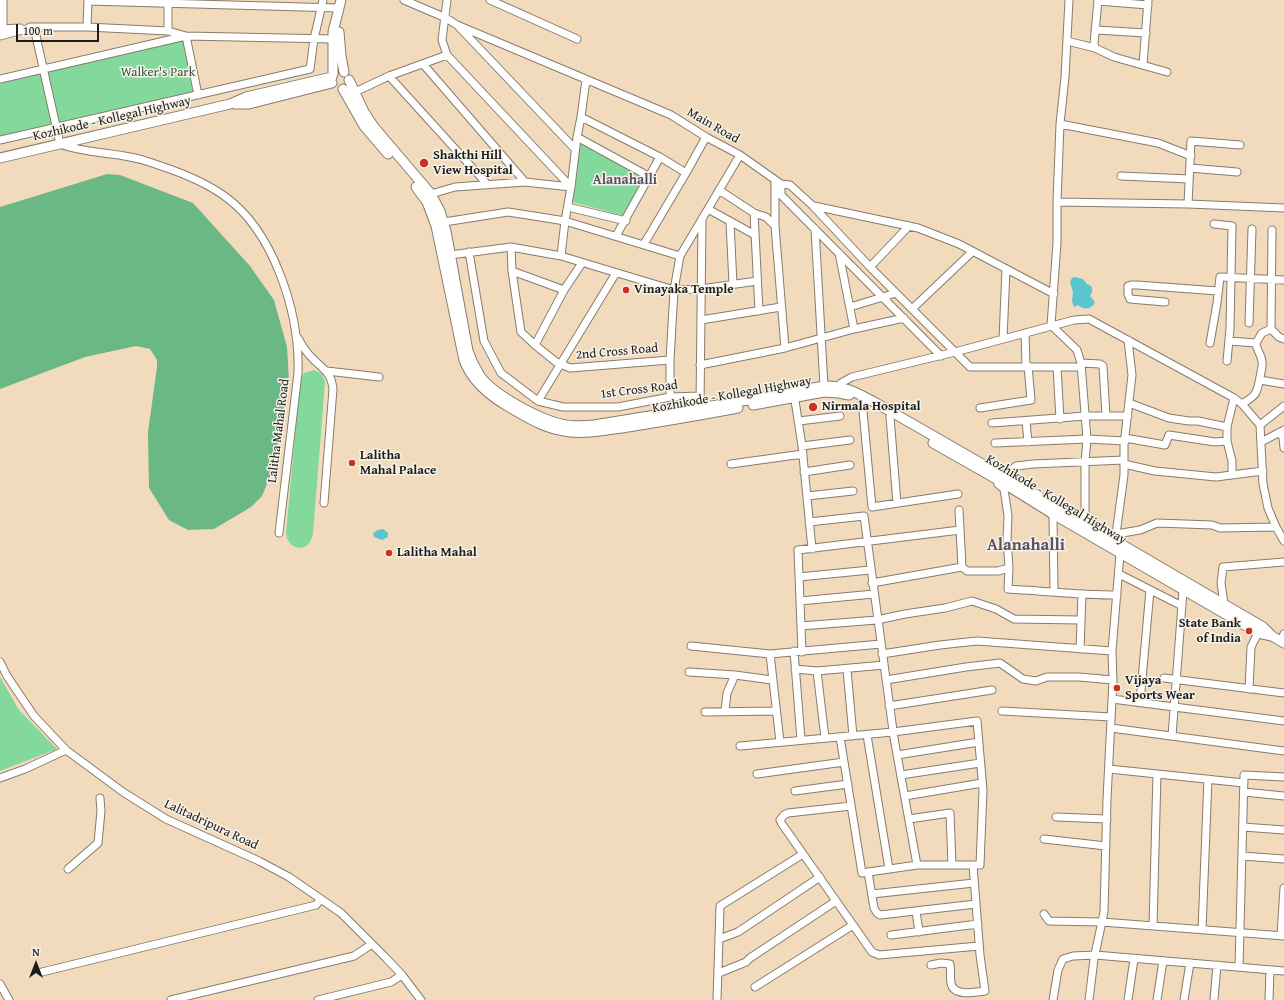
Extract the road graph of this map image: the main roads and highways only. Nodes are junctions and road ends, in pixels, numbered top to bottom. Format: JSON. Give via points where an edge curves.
{"nodes":[{"id":1,"x":346,"y":0,"type":"edge"},
{"id":2,"x":340,"y":4,"type":"edge"},
{"id":3,"x":333,"y":57,"type":"junction"},
{"id":4,"x":344,"y":72,"type":"junction"},
{"id":5,"x":333,"y":78,"type":"junction"},
{"id":6,"x":317,"y":80,"type":"junction"},
{"id":7,"x":350,"y":80,"type":"junction"},
{"id":8,"x":311,"y":89,"type":"junction"},
{"id":9,"x":343,"y":89,"type":"junction"},
{"id":10,"x":350,"y":103,"type":"junction"},
{"id":11,"x":230,"y":104,"type":"junction"},
{"id":12,"x":0,"y":158,"type":"edge"},
{"id":13,"x":413,"y":179,"type":"junction"},
{"id":14,"x":838,"y":390,"type":"junction"},
{"id":15,"x":794,"y":395,"type":"junction"},
{"id":16,"x":862,"y":398,"type":"junction"},
{"id":17,"x":1002,"y":478,"type":"junction"},
{"id":18,"x":1272,"y":636,"type":"junction"},
{"id":19,"x":1284,"y":638,"type":"edge"}],
"edges":[{"from":1,"to":4,"type":"main road","via":[[339,31]]},
{"from":2,"to":3,"type":"main road","via":[[334,24]]},
{"from":3,"to":5,"type":"main road"},
{"from":3,"to":6,"type":"main road","via":[[327,71]]},
{"from":4,"to":5,"type":"main road","via":[[338,71]]},
{"from":4,"to":7,"type":"main road"},
{"from":5,"to":6,"type":"main road","name":"Kozhikode - Kollegal Highway"},
{"from":5,"to":8,"type":"main road","name":"Kozhikode - Kollegal Highway"},
{"from":5,"to":9,"type":"main road","via":[[336,88]]},
{"from":6,"to":11,"type":"main road","name":"Kozhikode - Kollegal Highway","via":[[246,97]]},
{"from":7,"to":9,"type":"main road"},
{"from":7,"to":13,"type":"main road","name":"Kozhikode - Kollegal Highway","via":[[364,112]]},
{"from":8,"to":10,"type":"main road","via":[[334,90]]},
{"from":8,"to":11,"type":"main road","name":"Kozhikode - Kollegal Highway","via":[[249,104]]},
{"from":9,"to":10,"type":"main road","name":"Kozhikode - Kollegal Highway"},
{"from":10,"to":13,"type":"main road","name":"Kozhikode - Kollegal Highway","via":[[364,126]]},
{"from":11,"to":12,"type":"main road","name":"Kozhikode - Kollegal Highway"},
{"from":13,"to":15,"type":"main road","name":"Kozhikode - Kollegal Highway","via":[[431,194],[444,222],[468,351],[474,365],[481,376],[500,394],[539,417],[567,425],[594,425]]},
{"from":13,"to":15,"type":"main road","name":"Kozhikode - Kollegal Highway","via":[[427,202],[436,226],[466,366],[484,390],[537,423],[566,432],[601,430],[682,419]]},
{"from":14,"to":15,"type":"main road","name":"Kozhikode - Kollegal Highway"},
{"from":14,"to":15,"type":"main road","name":"Kozhikode - Kollegal Highway","via":[[824,386]]},
{"from":14,"to":16,"type":"main road","name":"Kozhikode - Kollegal Highway","via":[[847,389]]},
{"from":16,"to":17,"type":"main road","name":"Kozhikode - Kollegal Highway"},
{"from":16,"to":17,"type":"main road","name":"Kozhikode - Kollegal Highway","via":[[890,417]]},
{"from":17,"to":18,"type":"main road","name":"Kozhikode - Kollegal Highway","via":[[1115,537],[1263,627]]},
{"from":17,"to":18,"type":"main road","name":"Kozhikode - Kollegal Highway","via":[[1053,514],[1183,591],[1258,633]]},
{"from":18,"to":19,"type":"main road","name":"Kozhikode - Kollegal Highway"}]}
